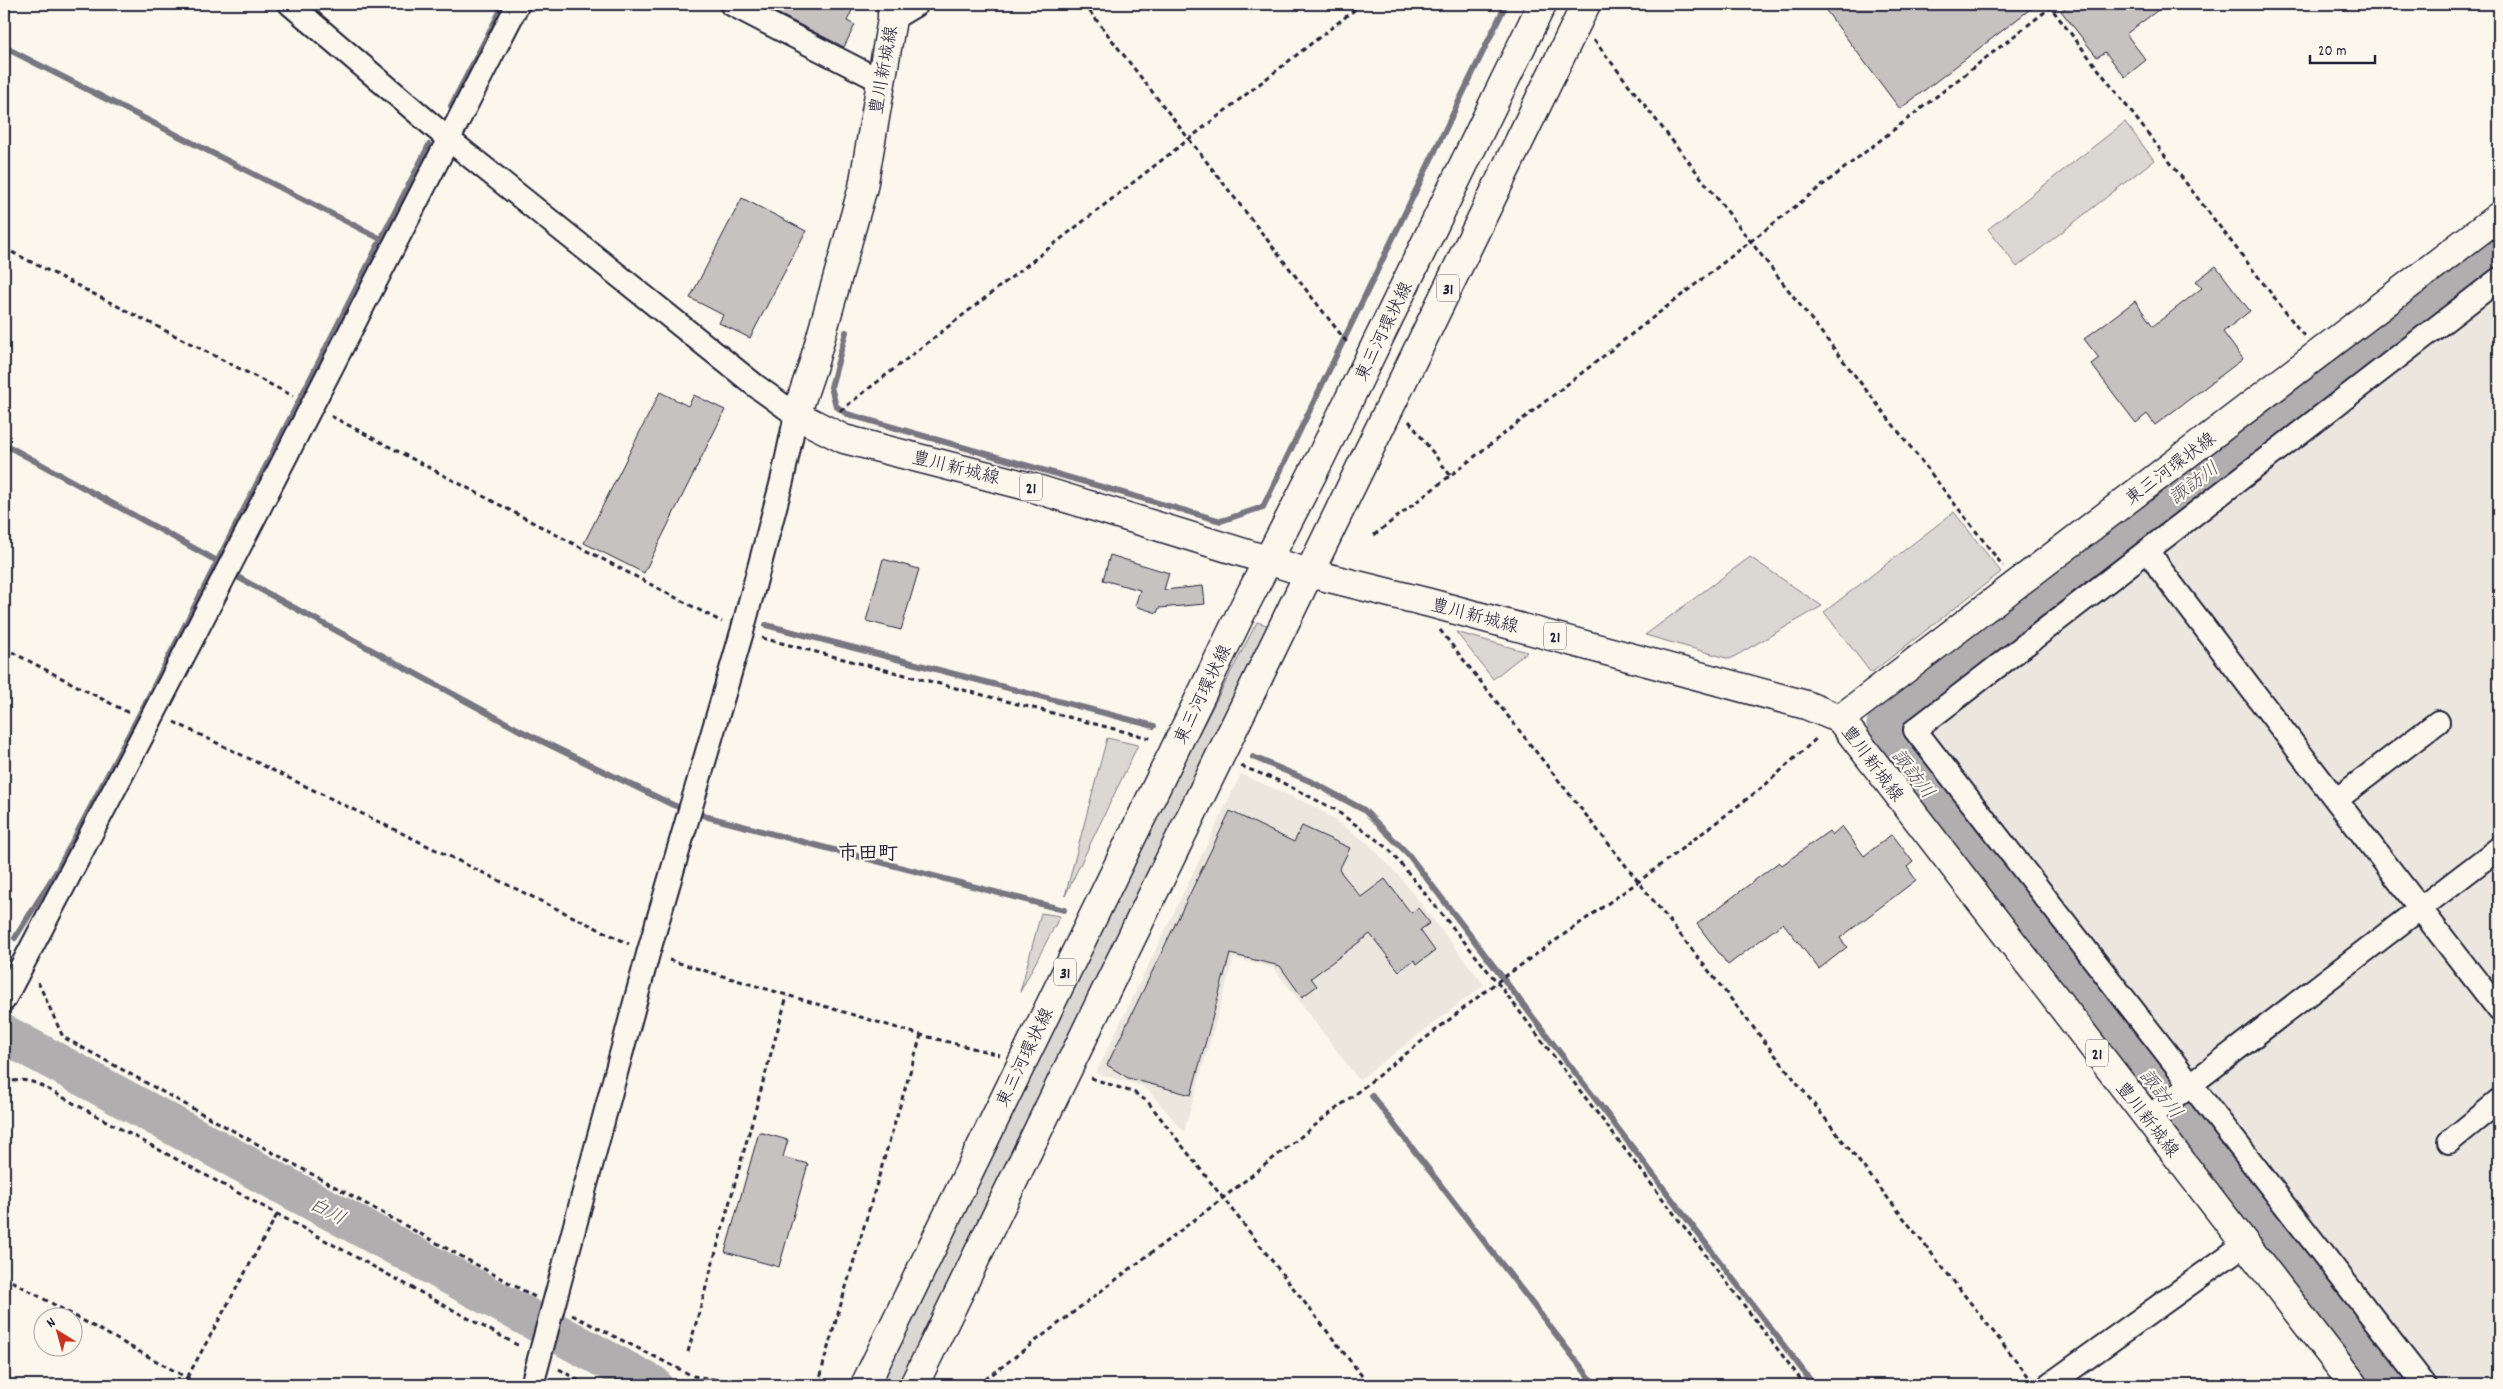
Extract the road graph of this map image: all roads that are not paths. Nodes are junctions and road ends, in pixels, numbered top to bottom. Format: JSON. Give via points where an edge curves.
{"nodes":[{"id":1,"x":290,"y":4,"type":"edge"},
{"id":2,"x":518,"y":4,"type":"edge"},
{"id":3,"x":731,"y":4,"type":"edge"},
{"id":4,"x":917,"y":4,"type":"edge"},
{"id":5,"x":1542,"y":4,"type":"edge"},
{"id":6,"x":892,"y":11,"type":"edge"},
{"id":7,"x":1583,"y":12,"type":"edge"},
{"id":8,"x":881,"y":81,"type":"junction"},
{"id":9,"x":447,"y":138,"type":"junction"},
{"id":10,"x":2499,"y":216,"type":"edge"},
{"id":11,"x":2499,"y":279,"type":"edge"},
{"id":12,"x":808,"y":421,"type":"junction"},
{"id":13,"x":2149,"y":550,"type":"junction"},
{"id":14,"x":1267,"y":560,"type":"junction"},
{"id":15,"x":1309,"y":572,"type":"junction"},
{"id":16,"x":1840,"y":720,"type":"junction"},
{"id":17,"x":2438,"y":722,"type":"dead end"},
{"id":18,"x":2336,"y":800,"type":"junction"},
{"id":19,"x":2499,"y":848,"type":"edge"},
{"id":20,"x":2420,"y":909,"type":"junction"},
{"id":21,"x":4,"y":1000,"type":"edge"},
{"id":22,"x":2499,"y":1010,"type":"edge"},
{"id":23,"x":2499,"y":1101,"type":"edge"},
{"id":24,"x":2168,"y":1102,"type":"junction"},
{"id":25,"x":2449,"y":1142,"type":"dead end"},
{"id":26,"x":2244,"y":1244,"type":"junction"},
{"id":27,"x":2039,"y":1381,"type":"edge"},
{"id":28,"x":532,"y":1385,"type":"edge"},
{"id":29,"x":865,"y":1385,"type":"edge"},
{"id":30,"x":914,"y":1385,"type":"edge"},
{"id":31,"x":2354,"y":1385,"type":"edge"},
{"id":32,"x":2425,"y":1385,"type":"edge"}],
"edges":[{"from":1,"to":9,"type":"street"},
{"from":2,"to":9,"type":"street"},
{"from":3,"to":8,"type":"street"},
{"from":4,"to":6,"type":"street"},
{"from":5,"to":14,"type":"main road","name":"東三河環状線","number":"31","via":[[1321,457]]},
{"from":6,"to":8,"type":"main road","name":"豊川新城線"},
{"from":7,"to":15,"type":"main road","number":"31"},
{"from":8,"to":12,"type":"main road","name":"豊川新城線","via":[[863,187],[813,365]]},
{"from":9,"to":12,"type":"street","via":[[756,386]]},
{"from":9,"to":21,"type":"street","via":[[152,718]]},
{"from":10,"to":16,"type":"main road","name":"東三河環状線"},
{"from":11,"to":13,"type":"street"},
{"from":12,"to":14,"type":"main road","name":"豊川新城線","number":"21","via":[[844,439],[1027,486]]},
{"from":12,"to":28,"type":"street","via":[[782,481],[742,632],[648,954]]},
{"from":13,"to":18,"type":"street","via":[[2160,569]]},
{"from":13,"to":24,"type":"street","via":[[1915,730]]},
{"from":14,"to":15,"type":"main road","name":"豊川新城線","number":"21"},
{"from":14,"to":29,"type":"main road","name":"東三河環状線","number":"31"},
{"from":15,"to":16,"type":"main road","name":"豊川新城線","number":"21","via":[[1806,704]]},
{"from":15,"to":30,"type":"main road","number":"31"},
{"from":16,"to":24,"type":"main road","name":"豊川新城線","number":"21"},
{"from":17,"to":18,"type":"street"},
{"from":18,"to":20,"type":"street"},
{"from":19,"to":20,"type":"street"},
{"from":20,"to":22,"type":"street"},
{"from":20,"to":24,"type":"street"},
{"from":23,"to":25,"type":"street"},
{"from":24,"to":26,"type":"main road","name":"豊川新城線","number":"21"},
{"from":24,"to":32,"type":"street"},
{"from":26,"to":27,"type":"street"},
{"from":26,"to":31,"type":"main road","name":"豊川新城線","number":"21"}]}
